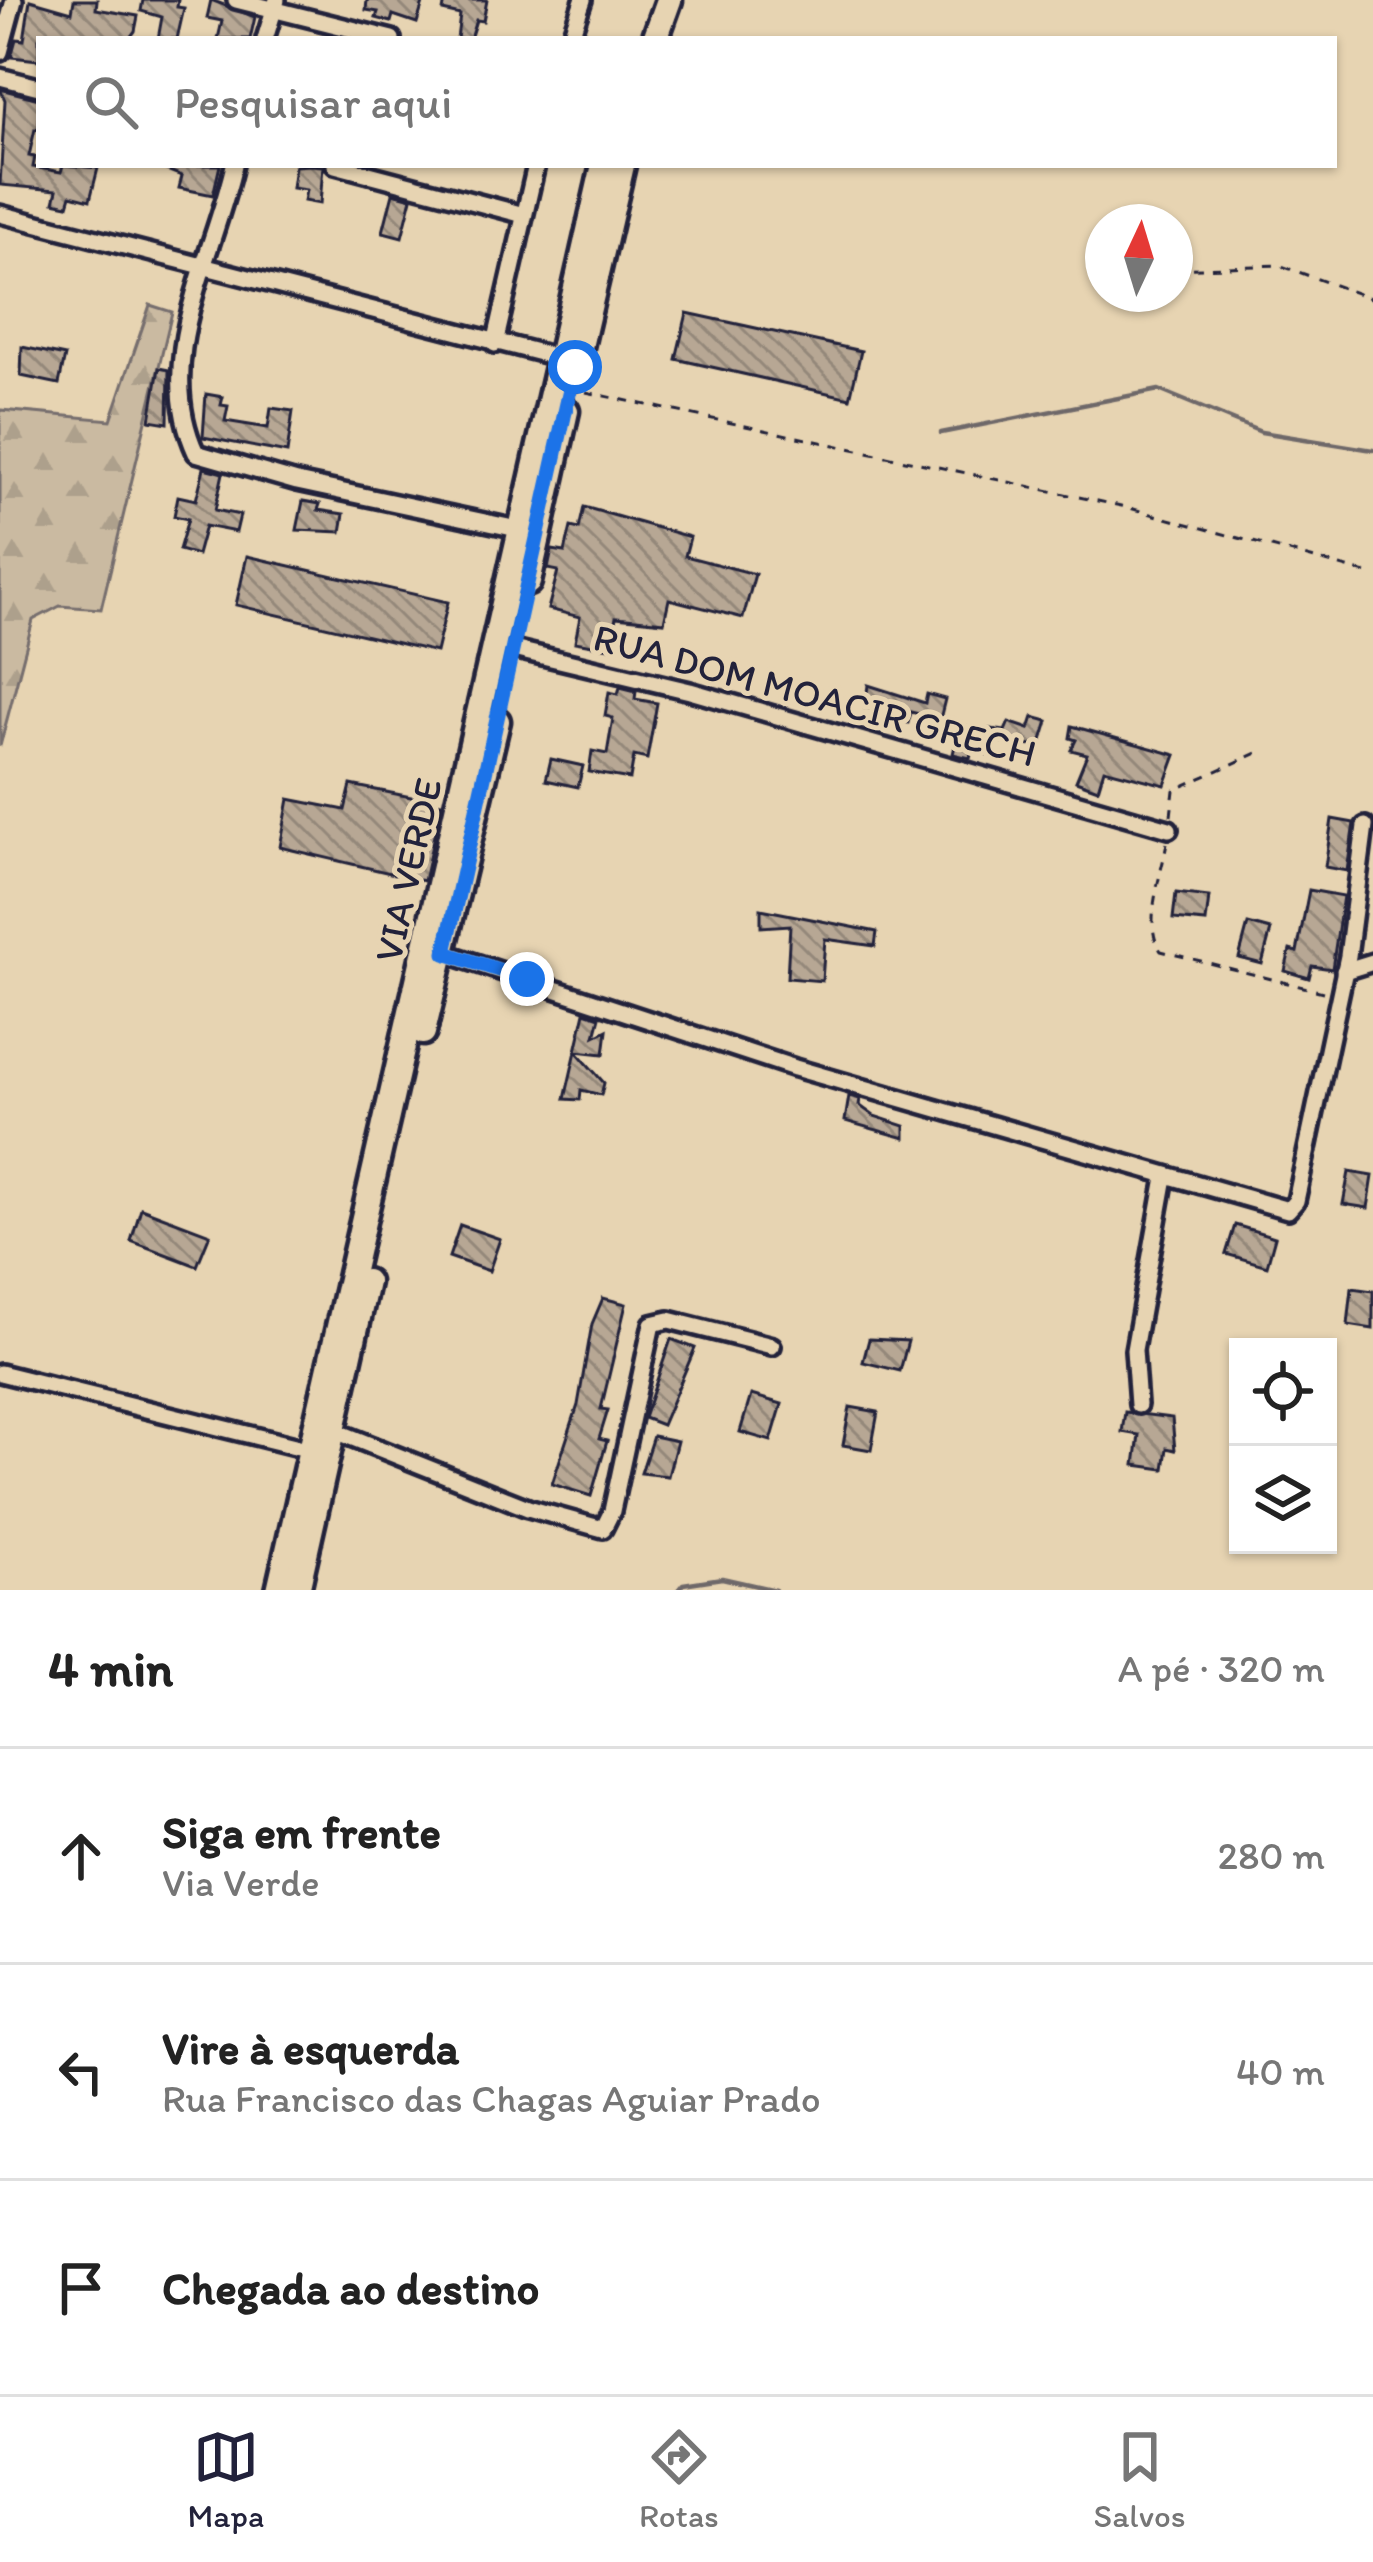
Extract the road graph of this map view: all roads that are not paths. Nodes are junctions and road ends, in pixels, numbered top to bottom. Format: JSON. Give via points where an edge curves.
{"nodes":[{"id":1,"x":14,"y":0,"type":"edge"},
{"id":2,"x":236,"y":0,"type":"edge"},
{"id":3,"x":583,"y":0,"type":"edge"},
{"id":4,"x":652,"y":0,"type":"edge"},
{"id":5,"x":669,"y":0,"type":"edge"},
{"id":6,"x":275,"y":5,"type":"edge"},
{"id":7,"x":266,"y":36,"type":"edge"},
{"id":8,"x":382,"y":36,"type":"edge"},
{"id":9,"x":571,"y":36,"type":"edge"},
{"id":10,"x":639,"y":36,"type":"edge"},
{"id":11,"x":656,"y":36,"type":"edge"},
{"id":12,"x":0,"y":52,"type":"edge"},
{"id":13,"x":0,"y":76,"type":"edge"},
{"id":14,"x":36,"y":86,"type":"edge"},
{"id":15,"x":233,"y":168,"type":"edge"},
{"id":16,"x":346,"y":168,"type":"edge"},
{"id":17,"x":535,"y":168,"type":"edge"},
{"id":18,"x":603,"y":168,"type":"edge"},
{"id":19,"x":621,"y":168,"type":"edge"},
{"id":20,"x":0,"y":214,"type":"edge"},
{"id":21,"x":524,"y":215,"type":"junction"},
{"id":22,"x":206,"y":270,"type":"junction"},
{"id":23,"x":496,"y":344,"type":"junction"},
{"id":24,"x":560,"y":358,"type":"junction"},
{"id":25,"x":522,"y":530,"type":"junction"},
{"id":26,"x":513,"y":649,"type":"junction"},
{"id":27,"x":1365,"y":826,"type":"dead end"},
{"id":28,"x":1168,"y":829,"type":"road end"},
{"id":29,"x":445,"y":953,"type":"junction"},
{"id":30,"x":1373,"y":962,"type":"edge"},
{"id":31,"x":1344,"y":974,"type":"junction"},
{"id":32,"x":1166,"y":1177,"type":"junction"},
{"id":33,"x":772,"y":1346,"type":"dead end"},
{"id":34,"x":0,"y":1373,"type":"edge"},
{"id":35,"x":1138,"y":1405,"type":"dead end"},
{"id":36,"x":333,"y":1430,"type":"junction"},
{"id":37,"x":311,"y":1450,"type":"junction"},
{"id":38,"x":279,"y":1590,"type":"edge"},
{"id":39,"x":297,"y":1590,"type":"edge"}],
"edges":[{"from":1,"to":12,"type":"street"},
{"from":2,"to":6,"type":"street"},
{"from":3,"to":9,"type":"street"},
{"from":4,"to":10,"type":"main road"},
{"from":5,"to":11,"type":"main road"},
{"from":6,"to":7,"type":"street"},
{"from":6,"to":8,"type":"street"},
{"from":13,"to":14,"type":"street"},
{"from":15,"to":22,"type":"street"},
{"from":16,"to":21,"type":"street"},
{"from":17,"to":21,"type":"street"},
{"from":18,"to":24,"type":"main road","name":"VIA VERDE"},
{"from":19,"to":26,"type":"main road","name":"VIA VERDE"},
{"from":20,"to":22,"type":"street"},
{"from":21,"to":23,"type":"street"},
{"from":22,"to":23,"type":"street"},
{"from":22,"to":25,"type":"street","via":[[182,356],[196,453]]},
{"from":23,"to":24,"type":"street"},
{"from":24,"to":25,"type":"main road","name":"VIA VERDE"},
{"from":25,"to":37,"type":"main road","name":"VIA VERDE"},
{"from":26,"to":28,"type":"street","name":"RUA DOM MOACIR GRECH"},
{"from":26,"to":29,"type":"main road","name":"VIA VERDE"},
{"from":27,"to":31,"type":"street"},
{"from":29,"to":32,"type":"street"},
{"from":29,"to":36,"type":"main road","name":"VIA VERDE"},
{"from":30,"to":31,"type":"street"},
{"from":31,"to":32,"type":"street","via":[[1296,1201],[1288,1210]]},
{"from":32,"to":35,"type":"street","via":[[1134,1350]]},
{"from":33,"to":36,"type":"street","via":[[656,1321],[612,1510],[596,1531]]},
{"from":34,"to":37,"type":"street"},
{"from":36,"to":39,"type":"main road","name":"VIA VERDE"},
{"from":37,"to":38,"type":"main road","name":"VIA VERDE"}]}
